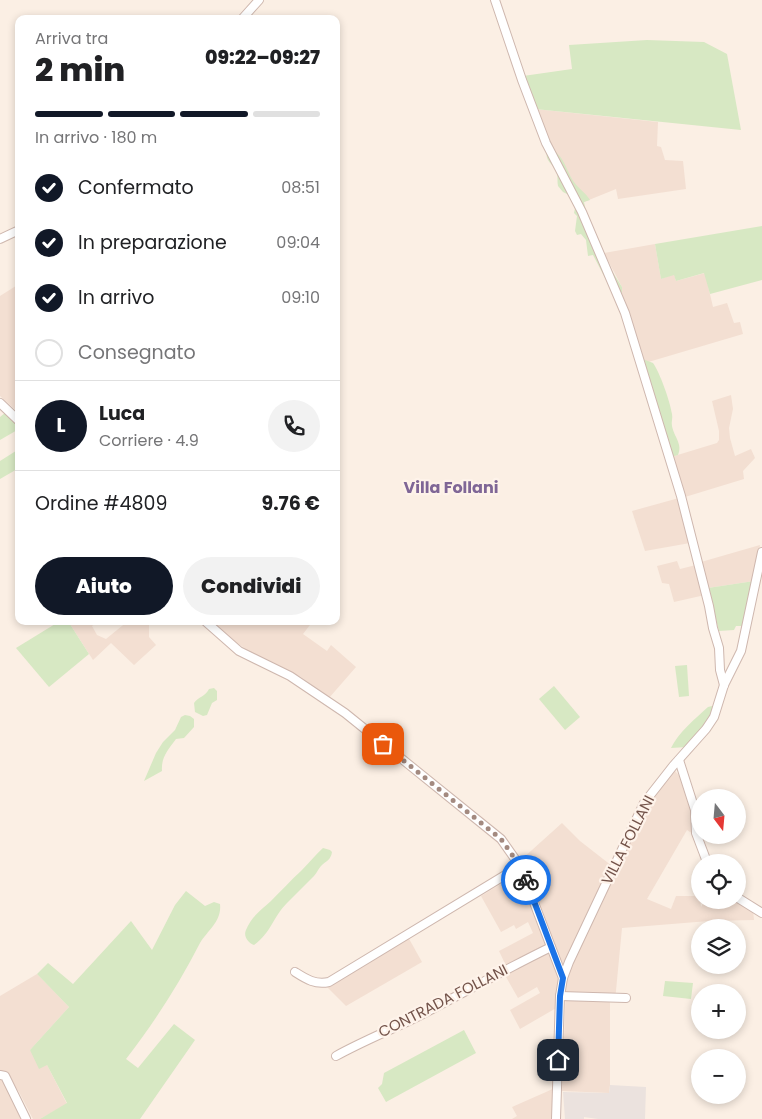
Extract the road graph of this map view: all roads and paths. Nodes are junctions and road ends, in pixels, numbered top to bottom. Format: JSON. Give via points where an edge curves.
{"nodes":[{"id":1,"x":259,"y":0,"type":"edge"},
{"id":2,"x":495,"y":0,"type":"edge"},
{"id":3,"x":246,"y":15,"type":"edge"},
{"id":4,"x":15,"y":232,"type":"edge"},
{"id":5,"x":0,"y":239,"type":"edge"},
{"id":6,"x":0,"y":403,"type":"edge"},
{"id":7,"x":15,"y":417,"type":"edge"},
{"id":8,"x":762,"y":552,"type":"edge"},
{"id":9,"x":210,"y":625,"type":"edge"},
{"id":10,"x":724,"y":685,"type":"junction"},
{"id":11,"x":679,"y":760,"type":"junction"},
{"id":12,"x":704,"y":854,"type":"edge"},
{"id":13,"x":520,"y":866,"type":"junction"},
{"id":14,"x":746,"y":903,"type":"edge"},
{"id":15,"x":762,"y":913,"type":"edge"},
{"id":16,"x":552,"y":947,"type":"junction"},
{"id":17,"x":295,"y":972,"type":"dead end"},
{"id":18,"x":563,"y":978,"type":"junction"},
{"id":19,"x":560,"y":996,"type":"junction"},
{"id":20,"x":626,"y":998,"type":"dead end"},
{"id":21,"x":336,"y":1056,"type":"dead end"},
{"id":22,"x":0,"y":1075,"type":"edge"},
{"id":23,"x":26,"y":1119,"type":"edge"},
{"id":24,"x":556,"y":1119,"type":"edge"}],
"edges":[{"from":1,"to":3,"type":"street"},
{"from":2,"to":10,"type":"street","via":[[546,143],[582,212],[624,313],[681,496],[709,606]]},
{"from":4,"to":5,"type":"street"},
{"from":6,"to":7,"type":"street"},
{"from":8,"to":10,"type":"street","name":"VILLA FOLLANI","via":[[740,651]]},
{"from":9,"to":13,"type":"street","via":[[239,650],[290,676],[345,713],[501,839]]},
{"from":10,"to":11,"type":"street","name":"VILLA FOLLANI","via":[[714,717]]},
{"from":11,"to":12,"type":"street","via":[[696,810],[696,833]]},
{"from":11,"to":18,"type":"street","name":"VILLA FOLLANI","via":[[644,803]]},
{"from":13,"to":16,"type":"street"},
{"from":13,"to":17,"type":"street","via":[[329,982],[321,984]]},
{"from":14,"to":15,"type":"street"},
{"from":16,"to":18,"type":"street"},
{"from":16,"to":21,"type":"street","name":"CONTRADA FOLLANI"},
{"from":18,"to":19,"type":"street","name":"VILLA FOLLANI"},
{"from":19,"to":20,"type":"street"},
{"from":19,"to":24,"type":"street","name":"VILLA FOLLANI"},
{"from":22,"to":23,"type":"street","via":[[5,1076]]}]}
